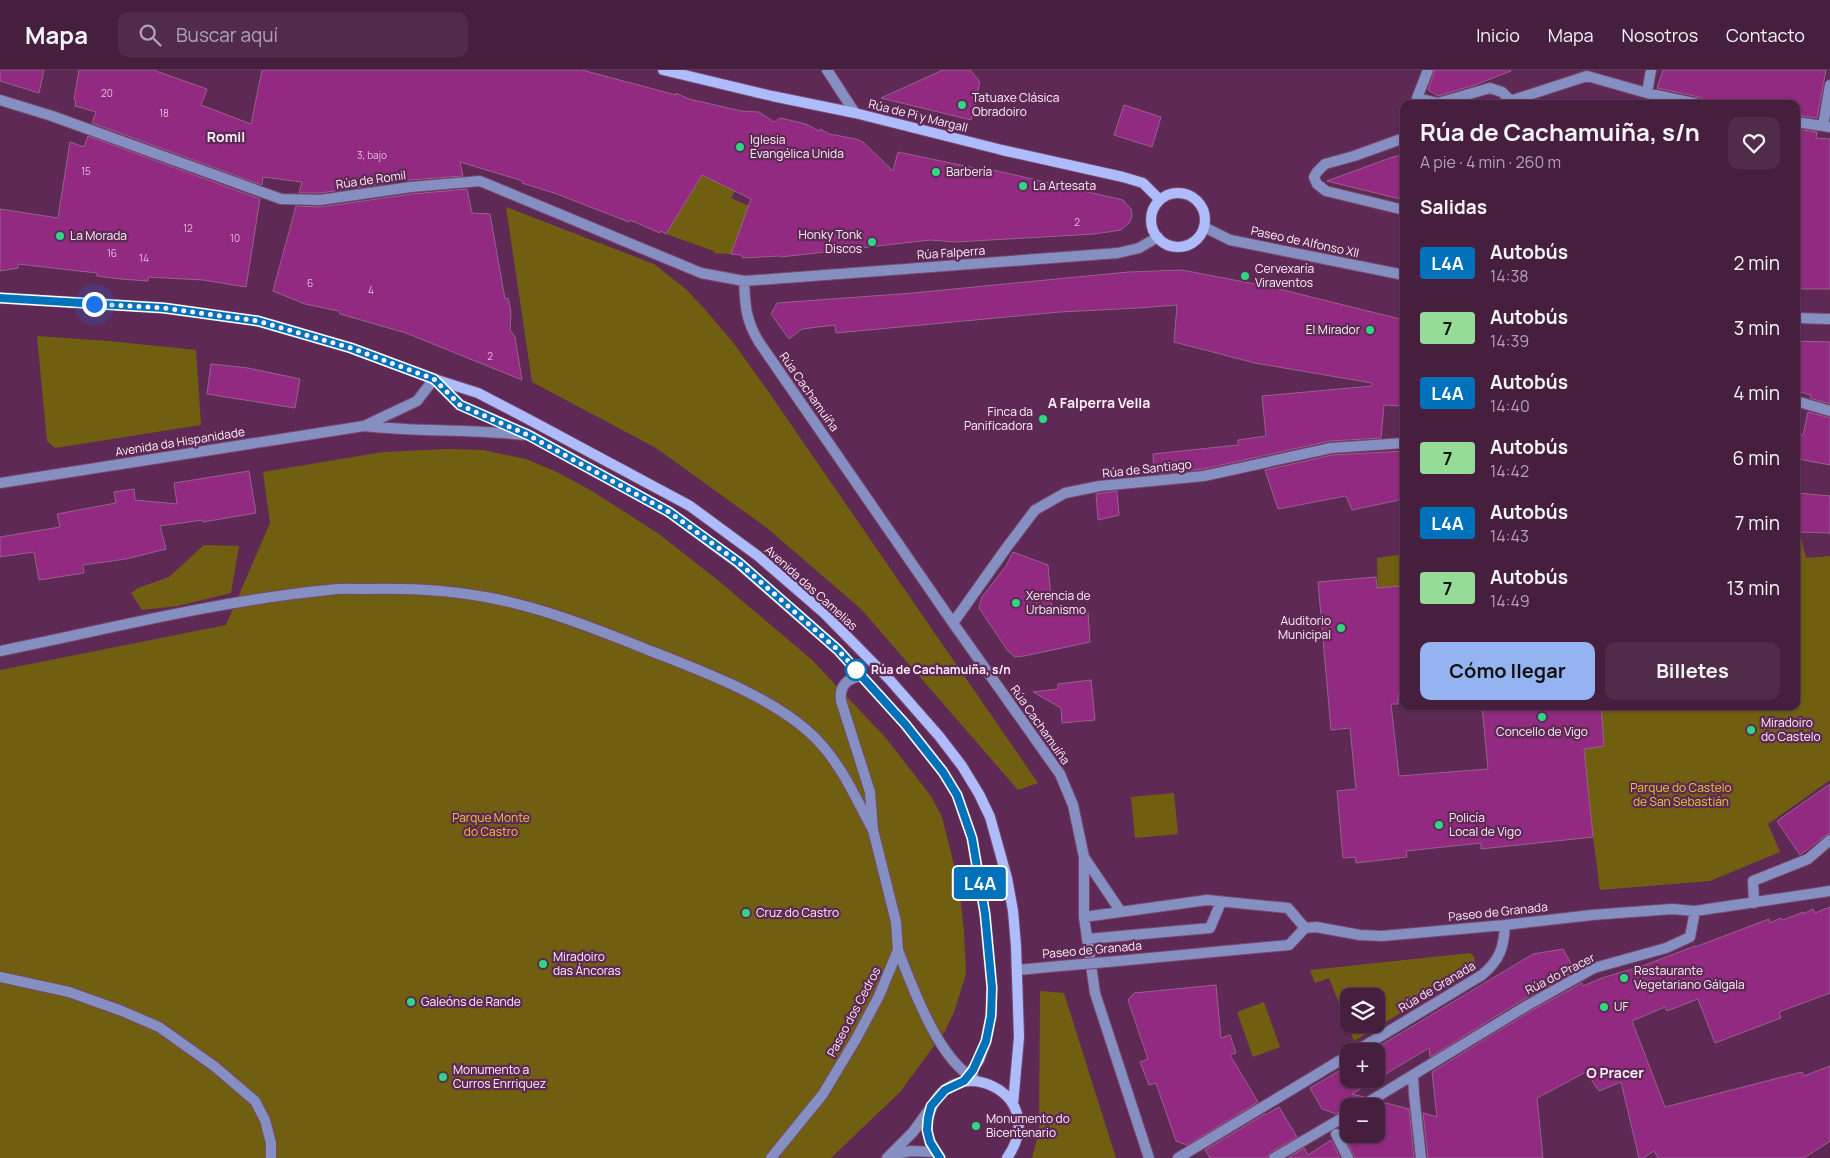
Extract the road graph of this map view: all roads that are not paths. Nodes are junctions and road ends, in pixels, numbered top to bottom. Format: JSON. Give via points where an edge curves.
{"nodes":[{"id":1,"x":662,"y":70,"type":"edge"},
{"id":2,"x":827,"y":70,"type":"edge"},
{"id":3,"x":1428,"y":70,"type":"edge"},
{"id":4,"x":1651,"y":70,"type":"edge"},
{"id":5,"x":1830,"y":85,"type":"edge"},
{"id":6,"x":1647,"y":93,"type":"junction"},
{"id":7,"x":0,"y":100,"type":"edge"},
{"id":8,"x":1425,"y":100,"type":"edge"},
{"id":9,"x":1448,"y":100,"type":"edge"},
{"id":10,"x":1505,"y":100,"type":"edge"},
{"id":11,"x":1512,"y":100,"type":"edge"},
{"id":12,"x":1679,"y":100,"type":"edge"},
{"id":13,"x":855,"y":113,"type":"junction"},
{"id":14,"x":1800,"y":123,"type":"edge"},
{"id":15,"x":1826,"y":126,"type":"edge"},
{"id":16,"x":1400,"y":139,"type":"edge"},
{"id":17,"x":1160,"y":200,"type":"junction"},
{"id":18,"x":1400,"y":209,"type":"edge"},
{"id":19,"x":1204,"y":228,"type":"junction"},
{"id":20,"x":1158,"y":238,"type":"junction"},
{"id":21,"x":1400,"y":274,"type":"edge"},
{"id":22,"x":744,"y":281,"type":"junction"},
{"id":23,"x":0,"y":298,"type":"edge"},
{"id":24,"x":1800,"y":318,"type":"edge"},
{"id":25,"x":1830,"y":319,"type":"edge"},
{"id":26,"x":434,"y":379,"type":"junction"},
{"id":27,"x":1800,"y":402,"type":"edge"},
{"id":28,"x":1830,"y":411,"type":"edge"},
{"id":29,"x":364,"y":426,"type":"junction"},
{"id":30,"x":528,"y":435,"type":"junction"},
{"id":31,"x":1400,"y":443,"type":"edge"},
{"id":32,"x":0,"y":483,"type":"edge"},
{"id":33,"x":953,"y":623,"type":"junction"},
{"id":34,"x":0,"y":651,"type":"edge"},
{"id":35,"x":862,"y":676,"type":"junction"},
{"id":36,"x":874,"y":830,"type":"junction"},
{"id":37,"x":1830,"y":840,"type":"edge"},
{"id":38,"x":1084,"y":857,"type":"junction"},
{"id":39,"x":1830,"y":891,"type":"edge"},
{"id":40,"x":1221,"y":902,"type":"junction"},
{"id":41,"x":1754,"y":903,"type":"junction"},
{"id":42,"x":1121,"y":912,"type":"junction"},
{"id":43,"x":1695,"y":912,"type":"junction"},
{"id":44,"x":1084,"y":917,"type":"junction"},
{"id":45,"x":1505,"y":925,"type":"junction"},
{"id":46,"x":1305,"y":928,"type":"junction"},
{"id":47,"x":1087,"y":939,"type":"junction"},
{"id":48,"x":898,"y":950,"type":"junction"},
{"id":49,"x":1018,"y":970,"type":"junction"},
{"id":50,"x":0,"y":977,"type":"edge"},
{"id":51,"x":1369,"y":1043,"type":"edge"},
{"id":52,"x":1340,"y":1060,"type":"edge"},
{"id":53,"x":1413,"y":1075,"type":"junction"},
{"id":54,"x":967,"y":1079,"type":"junction"},
{"id":55,"x":1375,"y":1098,"type":"edge"},
{"id":56,"x":1013,"y":1104,"type":"junction"},
{"id":57,"x":931,"y":1106,"type":"junction"},
{"id":58,"x":1340,"y":1119,"type":"edge"},
{"id":59,"x":1336,"y":1134,"type":"dead end"},
{"id":60,"x":937,"y":1155,"type":"edge"},
{"id":61,"x":888,"y":1157,"type":"edge"},
{"id":62,"x":271,"y":1158,"type":"edge"},
{"id":63,"x":771,"y":1158,"type":"edge"},
{"id":64,"x":1007,"y":1158,"type":"edge"},
{"id":65,"x":1149,"y":1158,"type":"edge"},
{"id":66,"x":1178,"y":1158,"type":"edge"},
{"id":67,"x":1274,"y":1158,"type":"edge"},
{"id":68,"x":1348,"y":1158,"type":"edge"},
{"id":69,"x":1421,"y":1158,"type":"edge"}],
"edges":[{"from":1,"to":13,"type":"main road","name":"Rúa de Pi y Margall"},
{"from":2,"to":13,"type":"street"},
{"from":3,"to":8,"type":"street","via":[[1417,98]]},
{"from":4,"to":6,"type":"street"},
{"from":5,"to":15,"type":"street"},
{"from":6,"to":11,"type":"street","via":[[1587,76]]},
{"from":6,"to":12,"type":"street"},
{"from":7,"to":22,"type":"street","name":"Rúa de Romil","via":[[281,199],[320,200],[480,181],[701,273]]},
{"from":9,"to":10,"type":"street","via":[[1490,88],[1502,92]]},
{"from":13,"to":17,"type":"main road","name":"Rúa de Pi y Margall","via":[[1123,177],[1143,183]]},
{"from":14,"to":15,"type":"street"},
{"from":16,"to":18,"type":"street","via":[[1325,164],[1314,177],[1326,192]]},
{"from":17,"to":19,"type":"main road","via":[[1176,193],[1192,197],[1203,210]]},
{"from":17,"to":20,"type":"main road","via":[[1152,214],[1153,230]]},
{"from":19,"to":20,"type":"main road","via":[[1188,245],[1172,246]]},
{"from":19,"to":21,"type":"street","name":"Paseo de Alfonso XII","via":[[1230,240]]},
{"from":20,"to":22,"type":"street","name":"Rúa Falperra","via":[[1139,248],[1118,253]]},
{"from":22,"to":33,"type":"street","name":"Rúa Cachamuíña","via":[[744,300],[750,326],[759,342]]},
{"from":23,"to":26,"type":"main road","name":"Avenida das Camelias","via":[[164,308],[258,321],[351,348]]},
{"from":24,"to":25,"type":"street"},
{"from":26,"to":29,"type":"street","name":"Avenida da Hispanidade","via":[[417,401]]},
{"from":26,"to":30,"type":"main road","name":"Avenida das Camelias","via":[[460,405]]},
{"from":26,"to":49,"type":"main road","name":"Avenida das Camelias","via":[[478,393],[690,506],[758,556],[824,613],[939,736],[979,794],[990,817],[1007,878]]},
{"from":27,"to":28,"type":"street"},
{"from":29,"to":30,"type":"street","name":"Avenida da Hispanidade"},
{"from":29,"to":32,"type":"street","name":"Avenida da Hispanidade"},
{"from":30,"to":35,"type":"main road","name":"Avenida das Camelias","via":[[669,512],[738,562],[838,650]]},
{"from":31,"to":33,"type":"street","name":"Rúa de Santiago","via":[[1331,448],[1204,476],[1100,486],[1065,493],[1035,510]]},
{"from":33,"to":38,"type":"street","name":"Rúa Cachamuíña","via":[[1060,774],[1073,805]]},
{"from":34,"to":36,"type":"street","via":[[223,606],[329,589],[410,588],[491,598],[523,605],[614,636],[764,701],[820,743],[841,772]]},
{"from":35,"to":36,"type":"street","via":[[853,677],[840,693],[870,792]]},
{"from":35,"to":54,"type":"main road","name":"Avenida das Camelias","via":[[943,772],[957,795],[972,838],[985,914],[992,988],[986,1041]]},
{"from":36,"to":48,"type":"street","name":"Paseo dos Cedros","via":[[896,922]]},
{"from":37,"to":41,"type":"street","via":[[1808,859],[1753,881]]},
{"from":38,"to":42,"type":"street"},
{"from":38,"to":44,"type":"street","name":"Rúa Cachamuíña"},
{"from":39,"to":41,"type":"street"},
{"from":40,"to":42,"type":"street","via":[[1207,900]]},
{"from":40,"to":46,"type":"street","via":[[1288,908]]},
{"from":40,"to":47,"type":"street","via":[[1210,928]]},
{"from":41,"to":43,"type":"street"},
{"from":42,"to":44,"type":"street"},
{"from":43,"to":45,"type":"street","name":"Paseo de Granada","via":[[1672,909]]},
{"from":43,"to":53,"type":"street","name":"Rúa do Pracer","via":[[1690,937],[1666,948],[1594,968]]},
{"from":44,"to":47,"type":"street","name":"Rúa Cachamuíña"},
{"from":45,"to":46,"type":"street","name":"Paseo de Granada","via":[[1382,936]]},
{"from":45,"to":51,"type":"street","name":"Rúa de Granada","via":[[1504,944],[1491,968]]},
{"from":46,"to":49,"type":"street","name":"Paseo de Granada","bridge":true,"via":[[1289,945]]},
{"from":47,"to":65,"type":"street","name":"Rúa Cachamuíña","via":[[1095,993]]},
{"from":48,"to":54,"type":"street","via":[[920,1006]]},
{"from":48,"to":63,"type":"street","name":"Paseo dos Cedros","via":[[879,996],[828,1086]]},
{"from":49,"to":56,"type":"main road","name":"Avenida das Camelias","via":[[1019,1036]]},
{"from":50,"to":62,"type":"street","via":[[69,992],[159,1027],[214,1066],[255,1101],[265,1120]]},
{"from":52,"to":66,"type":"street"},
{"from":53,"to":55,"type":"street","name":"Rúa do Pracer"},
{"from":53,"to":69,"type":"street"},
{"from":54,"to":56,"type":"main road","via":[[993,1085]]},
{"from":54,"to":57,"type":"main road","via":[[945,1090]]},
{"from":56,"to":64,"type":"main road","name":"Avenida das Camelias","via":[[1018,1118],[1018,1133]]},
{"from":57,"to":60,"type":"main road","via":[[927,1130]]},
{"from":57,"to":61,"type":"street","via":[[913,1132]]},
{"from":58,"to":67,"type":"street"},
{"from":59,"to":68,"type":"street"},
{"from":60,"to":61,"type":"street","via":[[911,1151]]}]}
